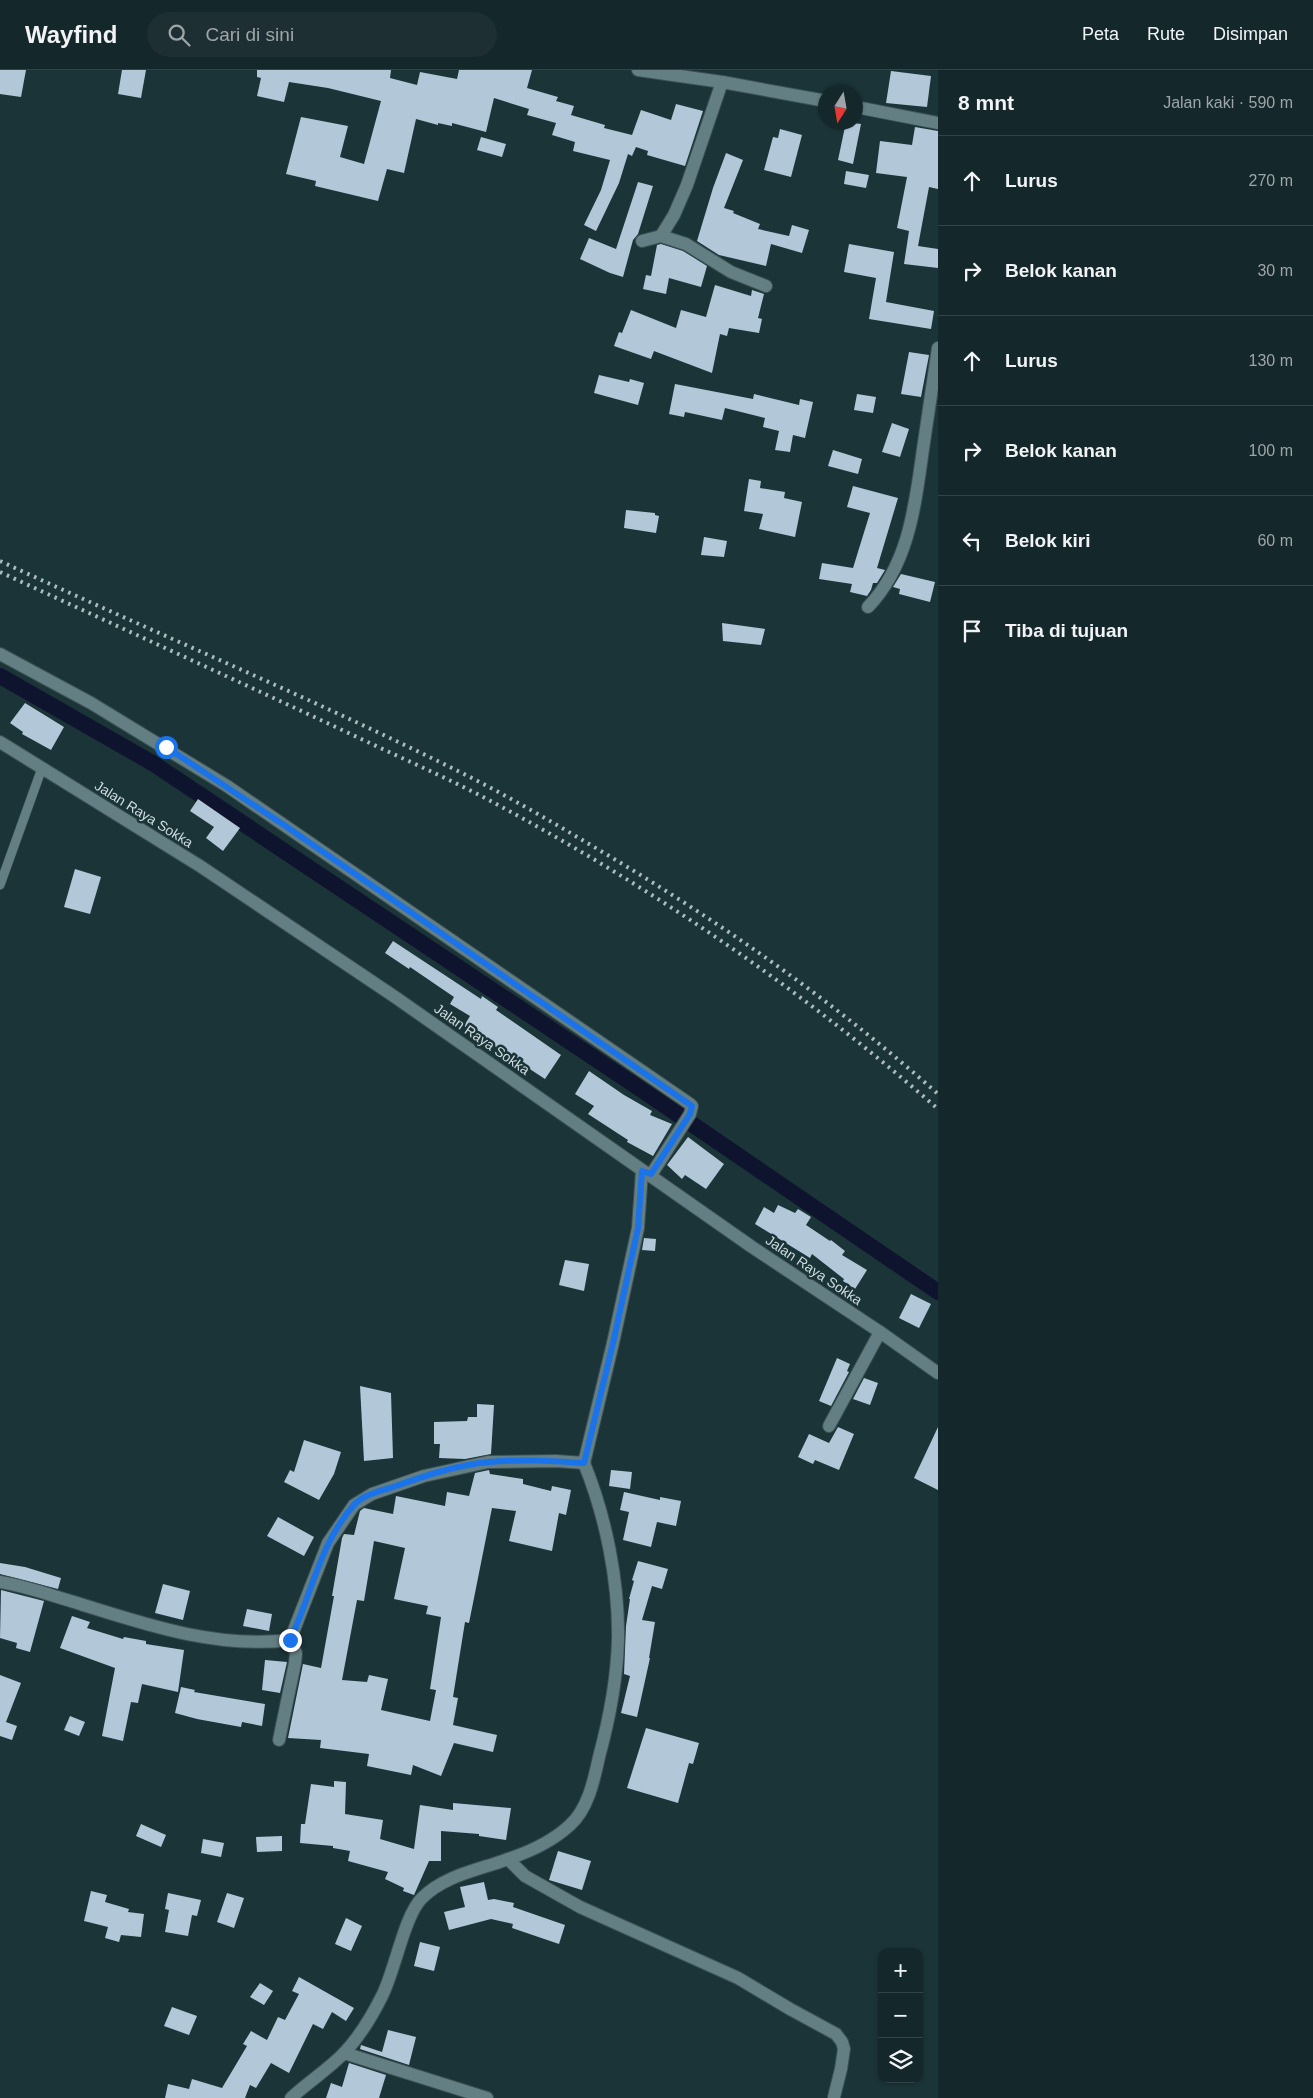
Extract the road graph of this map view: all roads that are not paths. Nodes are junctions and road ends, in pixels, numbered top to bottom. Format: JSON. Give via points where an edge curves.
{"nodes":[{"id":1,"x":638,"y":70,"type":"edge"},
{"id":2,"x":722,"y":82,"type":"junction"},
{"id":3,"x":818,"y":100,"type":"edge"},
{"id":4,"x":863,"y":107,"type":"edge"},
{"id":5,"x":938,"y":123,"type":"edge"},
{"id":6,"x":661,"y":236,"type":"junction"},
{"id":7,"x":642,"y":241,"type":"dead end"},
{"id":8,"x":766,"y":286,"type":"dead end"},
{"id":9,"x":938,"y":348,"type":"edge"},
{"id":10,"x":936,"y":372,"type":"edge"},
{"id":11,"x":868,"y":607,"type":"dead end"},
{"id":12,"x":0,"y":654,"type":"edge"},
{"id":13,"x":0,"y":742,"type":"edge"},
{"id":14,"x":42,"y":768,"type":"junction"},
{"id":15,"x":0,"y":885,"type":"edge"},
{"id":16,"x":647,"y":1173,"type":"junction"},
{"id":17,"x":880,"y":1332,"type":"junction"},
{"id":18,"x":938,"y":1373,"type":"edge"},
{"id":19,"x":829,"y":1426,"type":"dead end"},
{"id":20,"x":584,"y":1463,"type":"junction"},
{"id":21,"x":0,"y":1582,"type":"edge"},
{"id":22,"x":290,"y":1640,"type":"junction"},
{"id":23,"x":279,"y":1740,"type":"dead end"},
{"id":24,"x":508,"y":1859,"type":"junction"},
{"id":25,"x":344,"y":2053,"type":"junction"},
{"id":26,"x":834,"y":2097,"type":"edge"},
{"id":27,"x":291,"y":2098,"type":"edge"},
{"id":28,"x":487,"y":2098,"type":"edge"}],
"edges":[{"from":1,"to":2,"type":"street"},
{"from":2,"to":3,"type":"street"},
{"from":2,"to":6,"type":"street","via":[[687,185]]},
{"from":4,"to":5,"type":"street"},
{"from":6,"to":7,"type":"street"},
{"from":6,"to":8,"type":"street","via":[[686,244],[731,272]]},
{"from":9,"to":10,"type":"street"},
{"from":10,"to":11,"type":"street","via":[[911,527],[894,571]]},
{"from":12,"to":16,"type":"street","via":[[91,703],[227,786],[690,1104],[690,1114]]},
{"from":13,"to":14,"type":"street","name":"Jalan Raya Sokka"},
{"from":14,"to":15,"type":"lane"},
{"from":14,"to":16,"type":"street","name":"Jalan Raya Sokka","via":[[208,871]]},
{"from":16,"to":17,"type":"street","name":"Jalan Raya Sokka"},
{"from":16,"to":20,"type":"street","via":[[638,1228]]},
{"from":17,"to":18,"type":"street","name":"Jalan Raya Sokka"},
{"from":17,"to":19,"type":"street"},
{"from":20,"to":22,"type":"street","via":[[488,1462],[424,1476],[372,1494],[354,1504],[328,1544]]},
{"from":20,"to":24,"type":"street","via":[[596,1493],[616,1587],[618,1642],[603,1742],[583,1808],[571,1825],[534,1849]]},
{"from":21,"to":22,"type":"street","via":[[200,1638],[262,1642]]},
{"from":22,"to":23,"type":"street","via":[[296,1653],[295,1663]]},
{"from":24,"to":25,"type":"street","via":[[450,1879],[420,1899],[382,1996],[359,2036]]},
{"from":24,"to":26,"type":"street","via":[[525,1876],[580,1907],[738,1978],[836,2034],[844,2049]]},
{"from":25,"to":27,"type":"street"},
{"from":25,"to":28,"type":"street"}]}
